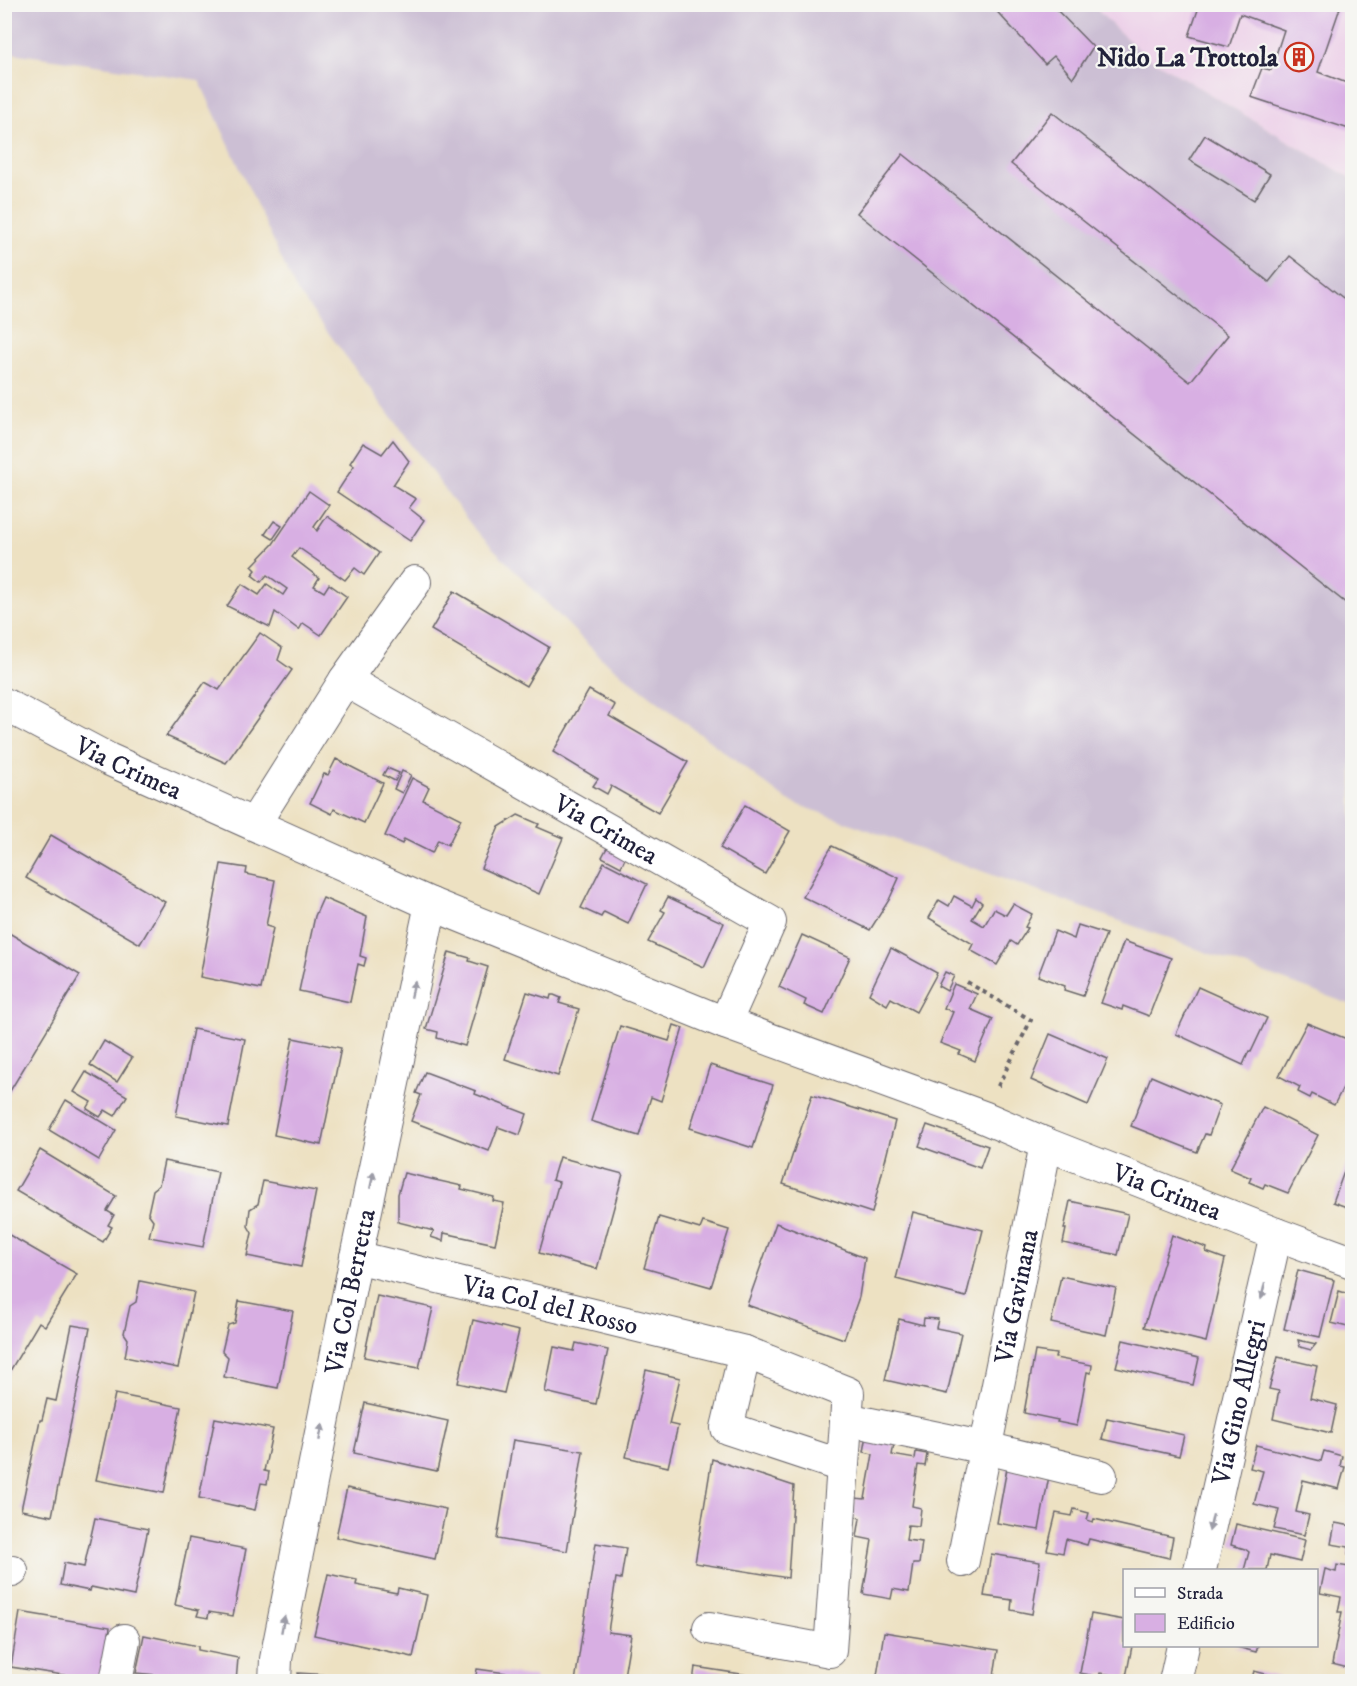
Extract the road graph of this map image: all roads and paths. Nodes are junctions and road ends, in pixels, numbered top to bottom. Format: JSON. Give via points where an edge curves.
{"nodes":[{"id":1,"x":415,"y":582,"type":"dead end"},
{"id":2,"x":345,"y":680,"type":"junction"},
{"id":3,"x":4,"y":704,"type":"edge"},
{"id":4,"x":254,"y":824,"type":"junction"},
{"id":5,"x":431,"y":904,"type":"junction"},
{"id":6,"x":967,"y":982,"type":"dead end"},
{"id":7,"x":725,"y":1023,"type":"junction"},
{"id":8,"x":983,"y":1117,"type":"junction"},
{"id":9,"x":1046,"y":1144,"type":"junction"},
{"id":10,"x":1276,"y":1234,"type":"junction"},
{"id":11,"x":356,"y":1257,"type":"junction"},
{"id":12,"x":1353,"y":1262,"type":"edge"},
{"id":13,"x":745,"y":1353,"type":"junction"},
{"id":14,"x":846,"y":1419,"type":"junction"},
{"id":15,"x":986,"y":1448,"type":"junction"},
{"id":16,"x":842,"y":1466,"type":"junction"},
{"id":17,"x":1101,"y":1476,"type":"dead end"},
{"id":18,"x":963,"y":1561,"type":"dead end"},
{"id":19,"x":1200,"y":1569,"type":"edge"},
{"id":20,"x":709,"y":1628,"type":"dead end"},
{"id":21,"x":124,"y":1640,"type":"dead end"},
{"id":22,"x":1183,"y":1647,"type":"edge"},
{"id":23,"x":116,"y":1682,"type":"edge"},
{"id":24,"x":275,"y":1682,"type":"edge"},
{"id":25,"x":1175,"y":1682,"type":"edge"}],
"edges":[{"from":1,"to":2,"type":"street"},
{"from":2,"to":4,"type":"street"},
{"from":2,"to":7,"type":"street","name":"Via Crimea","via":[[770,922]]},
{"from":3,"to":4,"type":"street","name":"Via Crimea","via":[[108,759]]},
{"from":4,"to":5,"type":"street","name":"Via Crimea"},
{"from":5,"to":7,"type":"street","name":"Via Crimea"},
{"from":11,"to":5,"type":"street","name":"Via Col Berretta","one_way":true},
{"from":6,"to":8,"type":"path","via":[[1031,1020]]},
{"from":7,"to":8,"type":"street","name":"Via Crimea"},
{"from":8,"to":9,"type":"street","name":"Via Crimea"},
{"from":9,"to":10,"type":"street","name":"Via Crimea"},
{"from":9,"to":15,"type":"street","name":"Via Gavinana"},
{"from":10,"to":12,"type":"street","name":"Via Crimea"},
{"from":10,"to":19,"type":"street","name":"Via Gino Allegri","one_way":true},
{"from":11,"to":13,"type":"street","name":"Via Col del Rosso"},
{"from":24,"to":11,"type":"street","name":"Via Col Berretta","one_way":true,"via":[[276,1659]]},
{"from":13,"to":14,"type":"street","name":"Via Col del Rosso","via":[[848,1393]]},
{"from":13,"to":16,"type":"street","via":[[727,1428]]},
{"from":14,"to":15,"type":"street"},
{"from":14,"to":16,"type":"street","name":"Via Col del Rosso"},
{"from":15,"to":17,"type":"street"},
{"from":15,"to":18,"type":"street","name":"Via Gavinana"},
{"from":16,"to":20,"type":"street","name":"Via Col del Rosso","via":[[830,1651]]},
{"from":21,"to":23,"type":"street"},
{"from":22,"to":25,"type":"street"}]}
